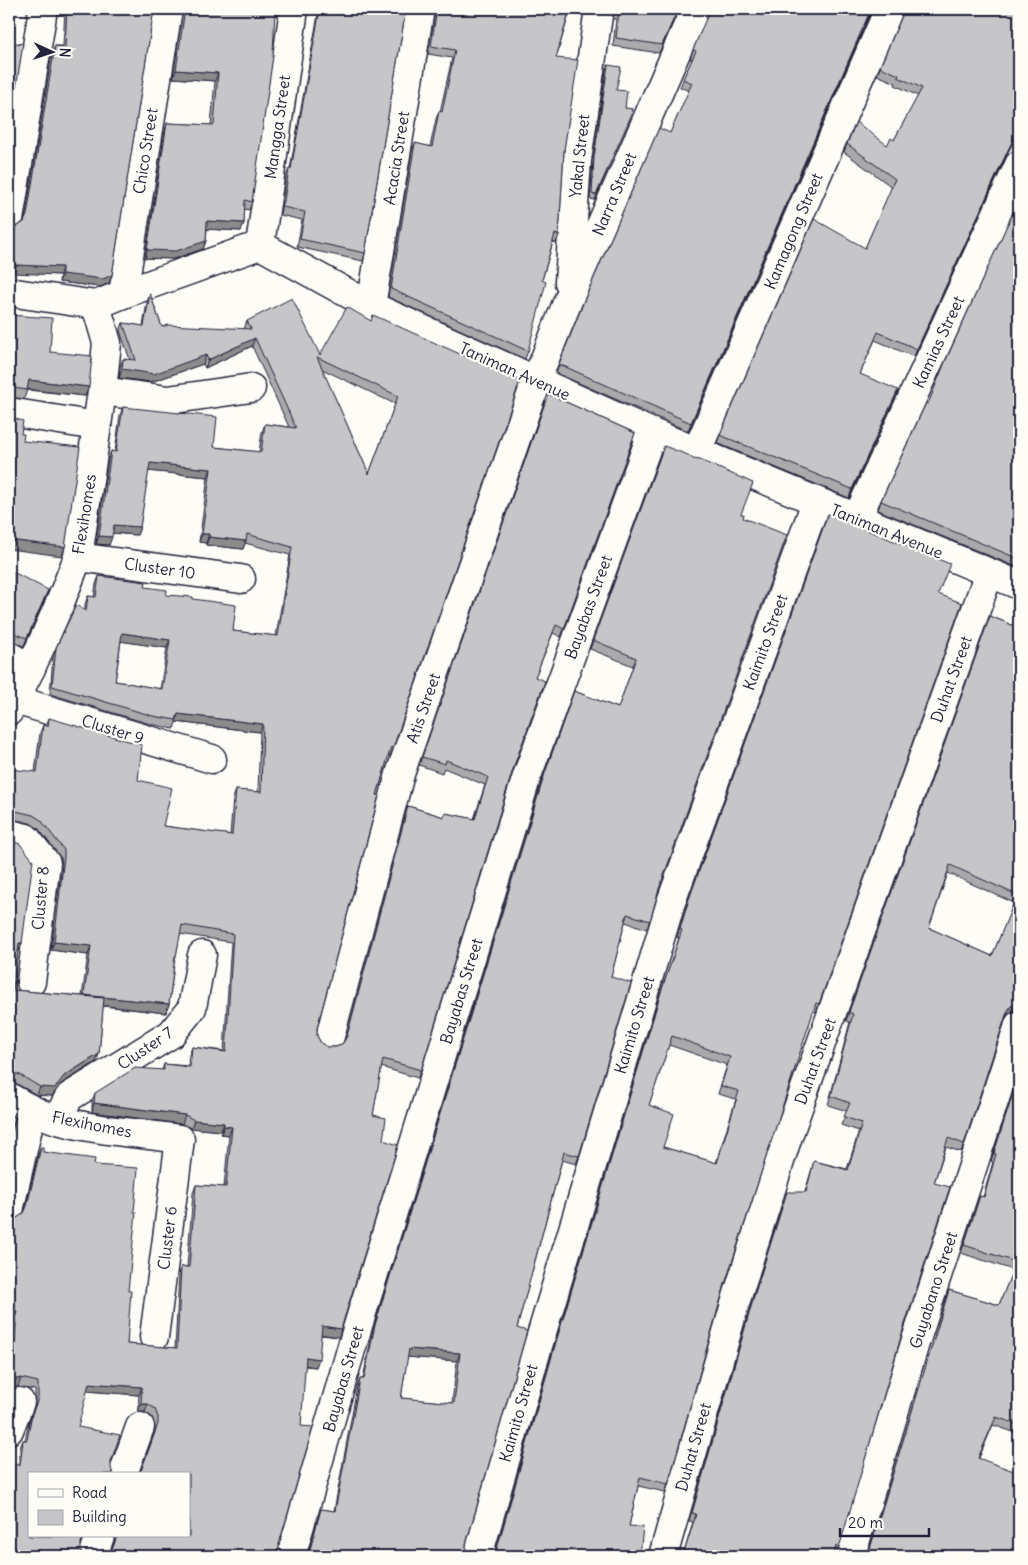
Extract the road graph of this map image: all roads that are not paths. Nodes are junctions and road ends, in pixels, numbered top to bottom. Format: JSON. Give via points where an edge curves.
{"nodes":[{"id":1,"x":43,"y":9,"type":"edge"},
{"id":2,"x":168,"y":9,"type":"edge"},
{"id":3,"x":294,"y":9,"type":"edge"},
{"id":4,"x":420,"y":9,"type":"edge"},
{"id":5,"x":599,"y":9,"type":"edge"},
{"id":6,"x":695,"y":9,"type":"edge"},
{"id":7,"x":889,"y":9,"type":"edge"},
{"id":8,"x":1019,"y":164,"type":"edge"},
{"id":9,"x":9,"y":220,"type":"edge"},
{"id":10,"x":260,"y":245,"type":"junction"},
{"id":11,"x":9,"y":292,"type":"edge"},
{"id":12,"x":122,"y":294,"type":"junction"},
{"id":13,"x":567,"y":303,"type":"junction"},
{"id":14,"x":96,"y":305,"type":"junction"},
{"id":15,"x":371,"y":306,"type":"junction"},
{"id":16,"x":536,"y":381,"type":"junction"},
{"id":17,"x":251,"y":388,"type":"dead end"},
{"id":18,"x":102,"y":391,"type":"junction"},
{"id":19,"x":9,"y":412,"type":"edge"},
{"id":20,"x":97,"y":426,"type":"junction"},
{"id":21,"x":652,"y":434,"type":"junction"},
{"id":22,"x":696,"y":453,"type":"junction"},
{"id":23,"x":816,"y":502,"type":"junction"},
{"id":24,"x":857,"y":518,"type":"junction"},
{"id":25,"x":78,"y":557,"type":"junction"},
{"id":26,"x":989,"y":573,"type":"junction"},
{"id":27,"x":241,"y":579,"type":"dead end"},
{"id":28,"x":1019,"y":585,"type":"edge"},
{"id":29,"x":20,"y":662,"type":"edge"},
{"id":30,"x":12,"y":706,"type":"edge"},
{"id":31,"x":212,"y":758,"type":"dead end"},
{"id":32,"x":9,"y":834,"type":"edge"},
{"id":33,"x":202,"y":955,"type":"dead end"},
{"id":34,"x":30,"y":982,"type":"dead end"},
{"id":35,"x":1019,"y":1025,"type":"edge"},
{"id":36,"x":330,"y":1040,"type":"dead end"},
{"id":37,"x":9,"y":1097,"type":"edge"},
{"id":38,"x":32,"y":1110,"type":"junction"},
{"id":39,"x":58,"y":1120,"type":"junction"},
{"id":40,"x":180,"y":1139,"type":"joint"},
{"id":41,"x":9,"y":1211,"type":"edge"},
{"id":42,"x":154,"y":1337,"type":"dead end"},
{"id":43,"x":20,"y":1402,"type":"dead end"},
{"id":44,"x":140,"y":1427,"type":"dead end"},
{"id":45,"x":9,"y":1430,"type":"edge"},
{"id":46,"x":124,"y":1472,"type":"edge"},
{"id":47,"x":99,"y":1538,"type":"edge"},
{"id":48,"x":92,"y":1556,"type":"edge"},
{"id":49,"x":291,"y":1556,"type":"edge"},
{"id":50,"x":478,"y":1556,"type":"edge"},
{"id":51,"x":663,"y":1556,"type":"edge"},
{"id":52,"x":852,"y":1556,"type":"edge"}],
"edges":[{"from":1,"to":9,"type":"street"},
{"from":2,"to":12,"type":"street","name":"Chico Street"},
{"from":3,"to":10,"type":"street","name":"Mangga Street"},
{"from":4,"to":15,"type":"street","name":"Acacia Street"},
{"from":5,"to":13,"type":"street","name":"Yakal Street","via":[[577,160]]},
{"from":6,"to":13,"type":"street","name":"Narra Street"},
{"from":7,"to":22,"type":"street","name":"Kamagong Street"},
{"from":8,"to":24,"type":"street","name":"Kamias Street"},
{"from":10,"to":12,"type":"street"},
{"from":10,"to":15,"type":"street","name":"Taniman Avenue"},
{"from":11,"to":14,"type":"street"},
{"from":12,"to":14,"type":"street"},
{"from":13,"to":16,"type":"street","name":"Narra Street"},
{"from":14,"to":18,"type":"street","name":"Flexihomes","via":[[107,343]]},
{"from":15,"to":16,"type":"street","name":"Taniman Avenue"},
{"from":16,"to":21,"type":"street","name":"Taniman Avenue"},
{"from":16,"to":36,"type":"street","name":"Atis Street","via":[[400,774]]},
{"from":17,"to":18,"type":"street","via":[[168,400]]},
{"from":18,"to":20,"type":"street","name":"Flexihomes"},
{"from":19,"to":20,"type":"street"},
{"from":20,"to":25,"type":"street","name":"Flexihomes"},
{"from":21,"to":22,"type":"street","name":"Taniman Avenue"},
{"from":21,"to":49,"type":"street","name":"Bayabas Street","via":[[526,776]]},
{"from":22,"to":23,"type":"street","name":"Taniman Avenue"},
{"from":23,"to":24,"type":"street","name":"Taniman Avenue"},
{"from":23,"to":50,"type":"street","name":"Kaimito Street","via":[[671,902],[532,1364]]},
{"from":24,"to":26,"type":"street","name":"Taniman Avenue"},
{"from":25,"to":27,"type":"street","name":"Cluster 10"},
{"from":25,"to":29,"type":"street","name":"Flexihomes","via":[[60,604]]},
{"from":26,"to":28,"type":"street","name":"Taniman Avenue"},
{"from":26,"to":51,"type":"street","name":"Duhat Street","via":[[787,1139],[737,1297]]},
{"from":29,"to":30,"type":"street","name":"Flexihomes"},
{"from":30,"to":31,"type":"street","name":"Cluster 9"},
{"from":32,"to":34,"type":"street","name":"Cluster 8","via":[[26,838],[46,863]]},
{"from":33,"to":39,"type":"street","name":"Cluster 7","via":[[192,1008],[171,1034],[69,1097]]},
{"from":35,"to":52,"type":"street","name":"Guyabano Street","via":[[915,1343]]},
{"from":37,"to":38,"type":"street","name":"Flexihomes"},
{"from":38,"to":39,"type":"street","name":"Flexihomes"},
{"from":38,"to":41,"type":"street"},
{"from":39,"to":40,"type":"street","name":"Flexihomes"},
{"from":40,"to":42,"type":"street","name":"Cluster 6"},
{"from":43,"to":45,"type":"street"},
{"from":44,"to":46,"type":"street"},
{"from":47,"to":48,"type":"street"}]}
